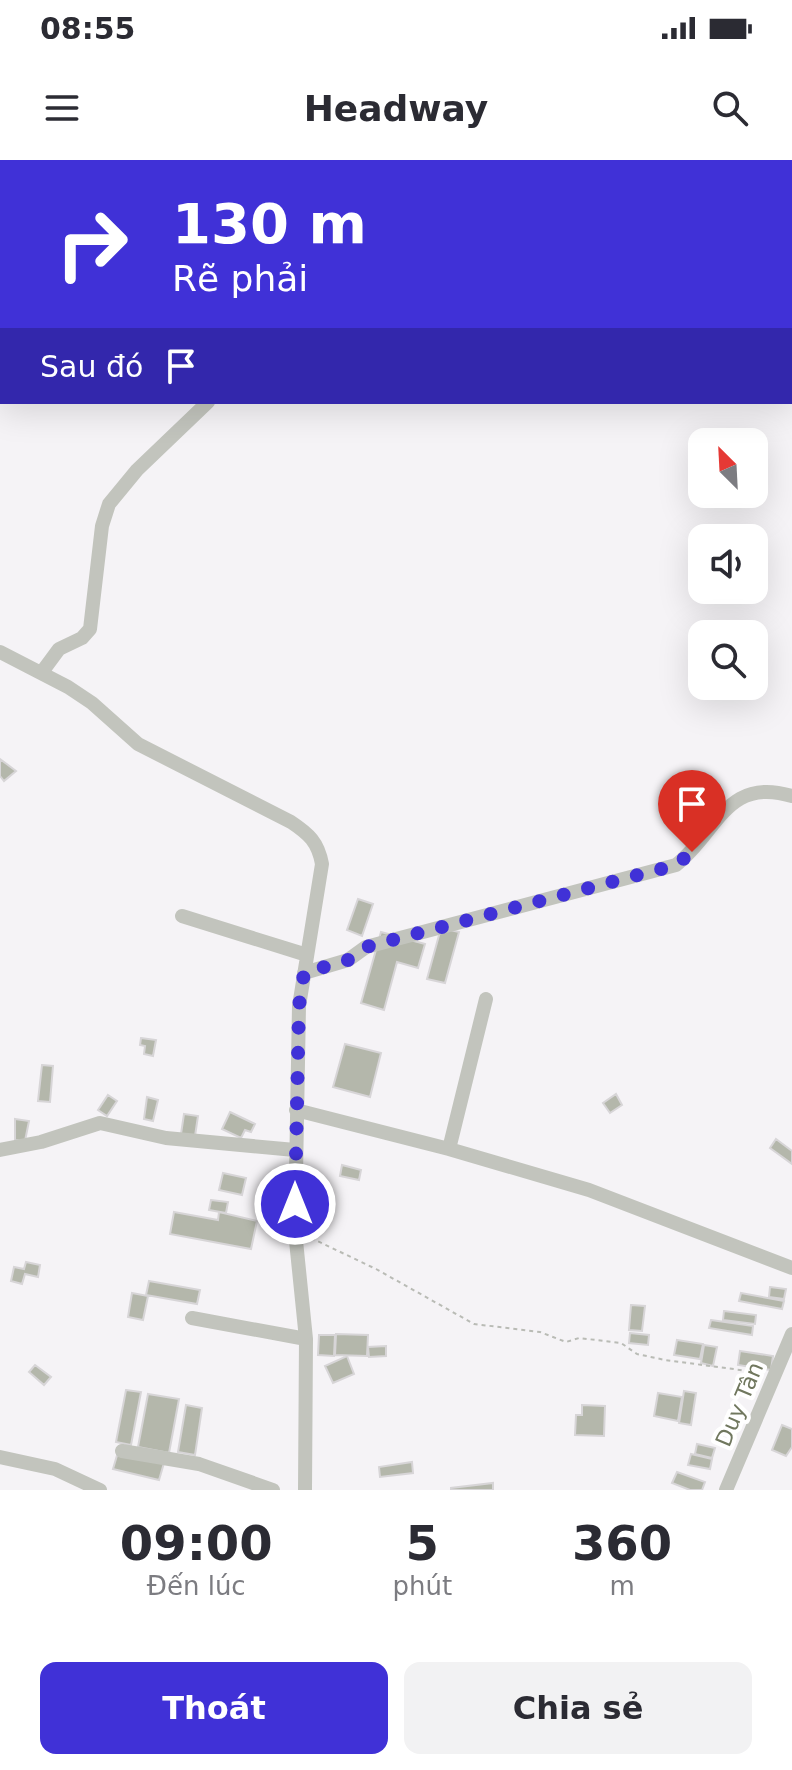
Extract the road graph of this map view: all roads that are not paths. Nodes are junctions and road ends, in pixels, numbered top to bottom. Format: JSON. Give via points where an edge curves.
{"nodes":[{"id":1,"x":206,"y":404,"type":"edge"},
{"id":2,"x":0,"y":652,"type":"edge"},
{"id":3,"x":42,"y":672,"type":"junction"},
{"id":4,"x":792,"y":796,"type":"edge"},
{"id":5,"x":182,"y":916,"type":"dead end"},
{"id":6,"x":307,"y":955,"type":"junction"},
{"id":7,"x":304,"y":973,"type":"junction"},
{"id":8,"x":486,"y":999,"type":"dead end"},
{"id":9,"x":296,"y":1110,"type":"junction"},
{"id":10,"x":449,"y":1149,"type":"junction"},
{"id":11,"x":0,"y":1150,"type":"edge"},
{"id":12,"x":295,"y":1150,"type":"junction"},
{"id":13,"x":792,"y":1268,"type":"edge"},
{"id":14,"x":192,"y":1318,"type":"dead end"},
{"id":15,"x":792,"y":1334,"type":"edge"},
{"id":16,"x":306,"y":1339,"type":"junction"},
{"id":17,"x":122,"y":1451,"type":"dead end"},
{"id":18,"x":0,"y":1457,"type":"edge"},
{"id":19,"x":100,"y":1490,"type":"edge"},
{"id":20,"x":273,"y":1490,"type":"edge"},
{"id":21,"x":305,"y":1490,"type":"edge"},
{"id":22,"x":726,"y":1490,"type":"edge"}],
"edges":[{"from":1,"to":3,"type":"street","via":[[116,492],[104,516],[90,629],[59,649]]},
{"from":2,"to":3,"type":"street"},
{"from":3,"to":6,"type":"street","via":[[92,703],[138,744],[313,838],[322,864]]},
{"from":4,"to":7,"type":"street","via":[[752,791],[728,805],[676,865],[366,947],[348,960]]},
{"from":5,"to":6,"type":"street"},
{"from":6,"to":7,"type":"street"},
{"from":7,"to":9,"type":"street"},
{"from":8,"to":10,"type":"street"},
{"from":9,"to":10,"type":"street"},
{"from":9,"to":12,"type":"street"},
{"from":10,"to":13,"type":"street","via":[[589,1190]]},
{"from":11,"to":12,"type":"street","via":[[100,1123],[166,1138]]},
{"from":12,"to":16,"type":"street","via":[[295,1231]]},
{"from":14,"to":16,"type":"street"},
{"from":15,"to":22,"type":"street","name":"Duy Tân"},
{"from":16,"to":21,"type":"street"},
{"from":17,"to":20,"type":"street","via":[[199,1464]]},
{"from":18,"to":19,"type":"street","via":[[55,1469]]}]}
